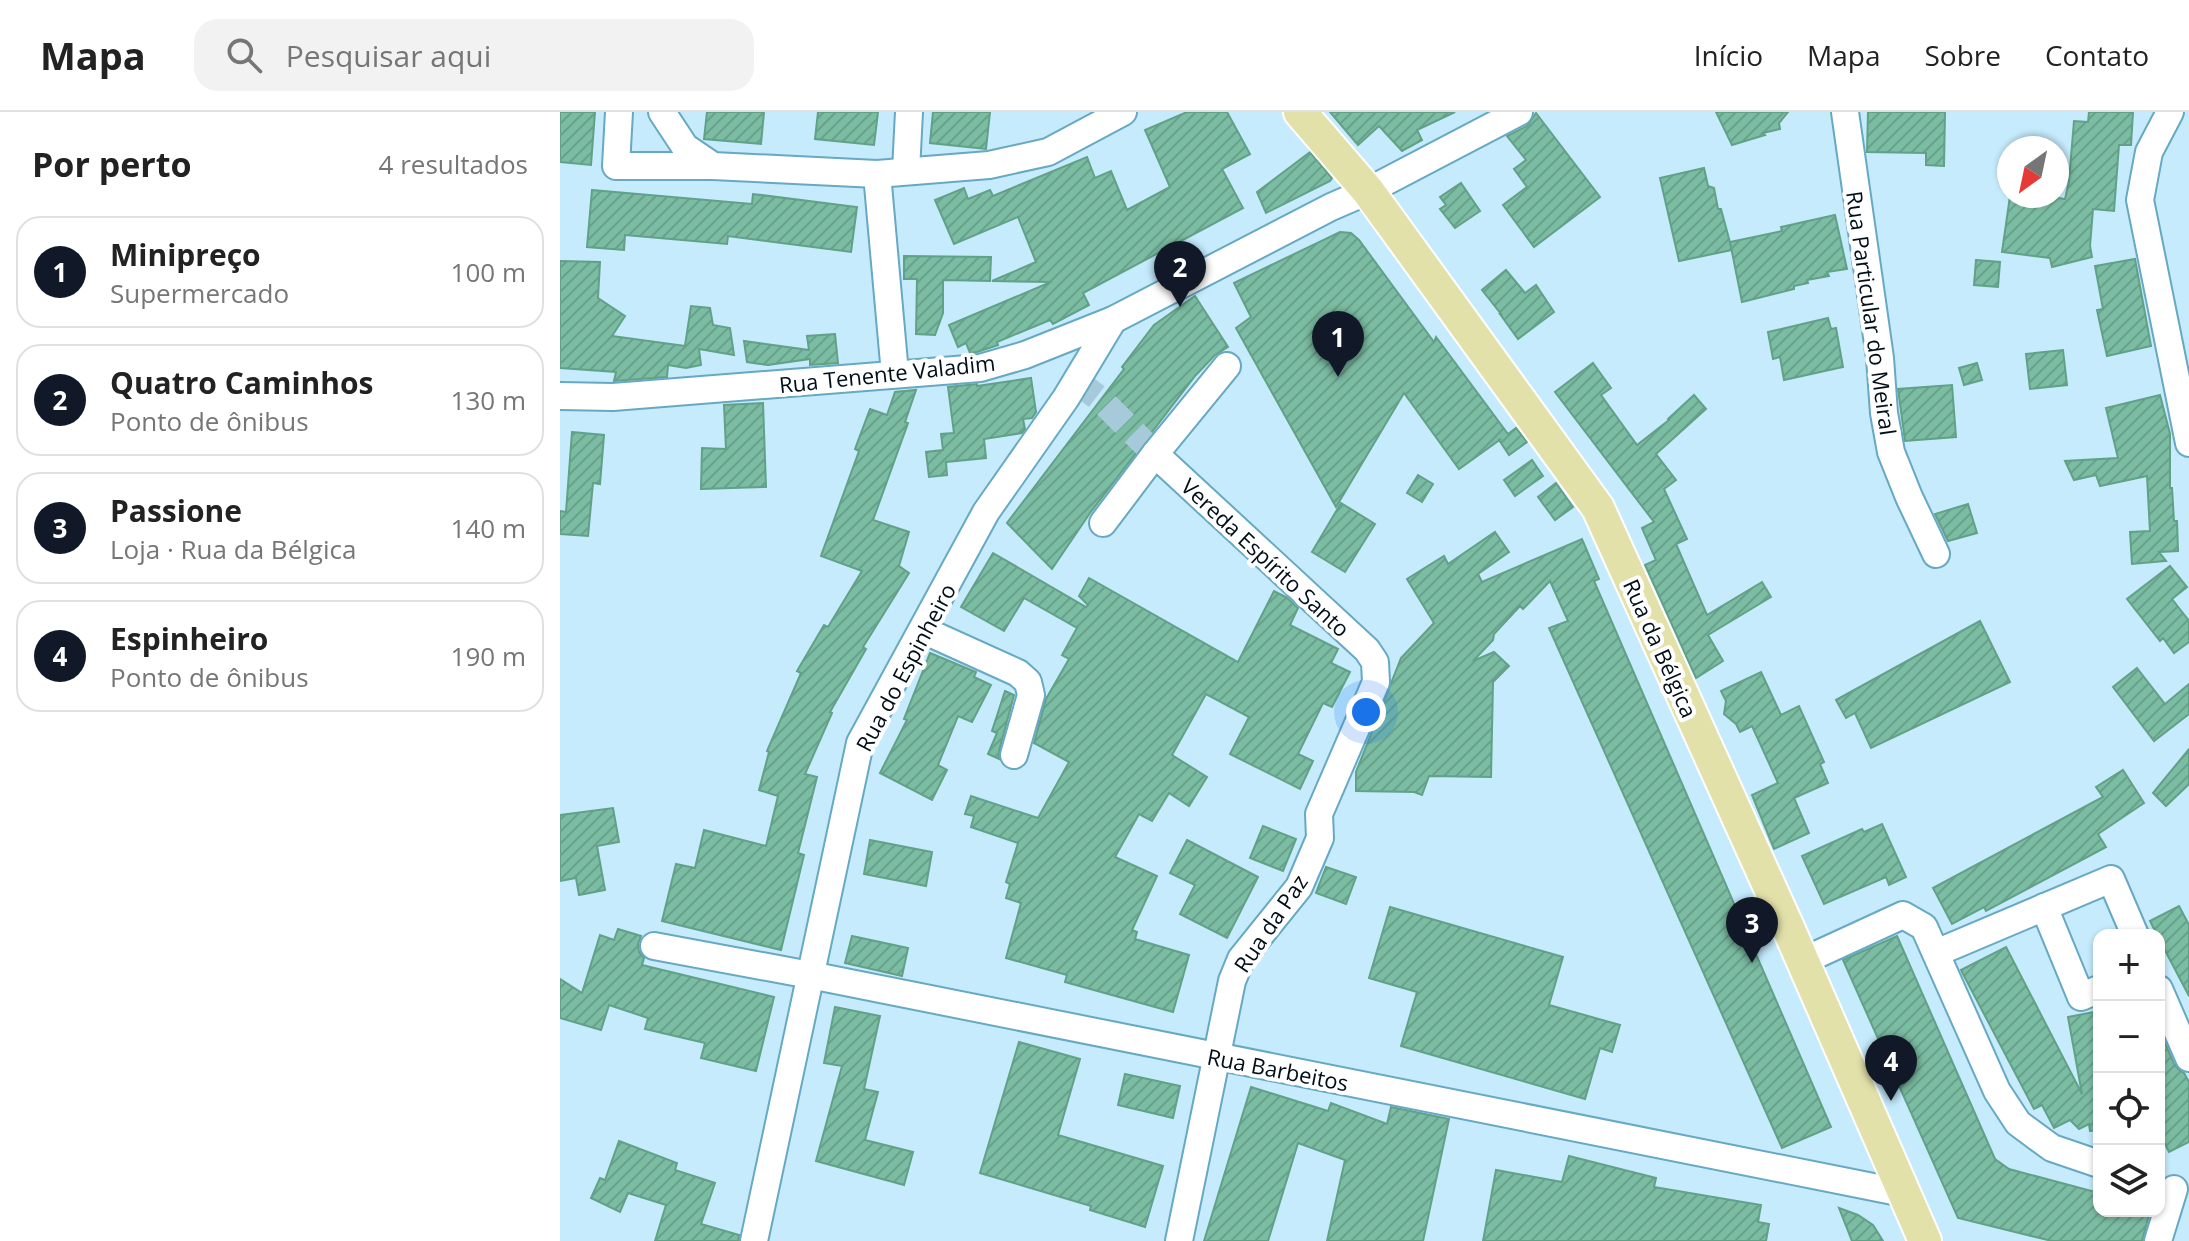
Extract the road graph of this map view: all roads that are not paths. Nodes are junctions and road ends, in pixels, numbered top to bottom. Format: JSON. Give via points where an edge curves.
{"nodes":[{"id":1,"x":619,"y":112,"type":"edge"},
{"id":2,"x":662,"y":112,"type":"edge"},
{"id":3,"x":909,"y":112,"type":"edge"},
{"id":4,"x":1123,"y":112,"type":"edge"},
{"id":5,"x":1300,"y":112,"type":"edge"},
{"id":6,"x":1519,"y":112,"type":"edge"},
{"id":7,"x":1845,"y":112,"type":"edge"},
{"id":8,"x":2170,"y":112,"type":"edge"},
{"id":9,"x":713,"y":166,"type":"junction"},
{"id":10,"x":906,"y":171,"type":"junction"},
{"id":11,"x":877,"y":174,"type":"junction"},
{"id":12,"x":1368,"y":191,"type":"junction"},
{"id":13,"x":1113,"y":320,"type":"junction"},
{"id":14,"x":2181,"y":364,"type":"edge"},
{"id":15,"x":1227,"y":366,"type":"dead end"},
{"id":16,"x":895,"y":374,"type":"junction"},
{"id":17,"x":560,"y":396,"type":"edge"},
{"id":18,"x":2189,"y":443,"type":"edge"},
{"id":19,"x":1155,"y":454,"type":"junction"},
{"id":20,"x":1103,"y":523,"type":"dead end"},
{"id":21,"x":1936,"y":554,"type":"dead end"},
{"id":22,"x":923,"y":630,"type":"junction"},
{"id":23,"x":1375,"y":662,"type":"joint"},
{"id":24,"x":1014,"y":755,"type":"dead end"},
{"id":25,"x":2044,"y":907,"type":"junction"},
{"id":26,"x":2132,"y":929,"type":"edge"},
{"id":27,"x":654,"y":946,"type":"dead end"},
{"id":28,"x":1936,"y":953,"type":"junction"},
{"id":29,"x":1803,"y":961,"type":"junction"},
{"id":30,"x":810,"y":975,"type":"junction"},
{"id":31,"x":2093,"y":992,"type":"edge"},
{"id":32,"x":2164,"y":1001,"type":"edge"},
{"id":33,"x":1216,"y":1056,"type":"junction"},
{"id":34,"x":2189,"y":1058,"type":"edge"},
{"id":35,"x":2093,"y":1162,"type":"edge"},
{"id":36,"x":2174,"y":1188,"type":"edge"},
{"id":37,"x":1903,"y":1193,"type":"junction"},
{"id":38,"x":754,"y":1241,"type":"edge"},
{"id":39,"x":1179,"y":1241,"type":"edge"},
{"id":40,"x":1925,"y":1241,"type":"edge"},
{"id":41,"x":2158,"y":1241,"type":"edge"}],
"edges":[{"from":1,"to":9,"type":"street","via":[[616,166]]},
{"from":2,"to":9,"type":"street","via":[[685,147]]},
{"from":3,"to":10,"type":"street"},
{"from":4,"to":10,"type":"street","via":[[1048,152],[989,165]]},
{"from":5,"to":12,"type":"main road","name":"Rua da Bélgica"},
{"from":6,"to":12,"type":"street","name":"Rua Tenente Valadim"},
{"from":7,"to":21,"type":"street","name":"Rua Particular do Meiral","via":[[1891,452]]},
{"from":8,"to":14,"type":"street","via":[[2149,152],[2140,200]]},
{"from":9,"to":11,"type":"street"},
{"from":10,"to":11,"type":"street"},
{"from":11,"to":16,"type":"street"},
{"from":12,"to":13,"type":"street","name":"Rua Tenente Valadim"},
{"from":12,"to":29,"type":"main road","name":"Rua da Bélgica","via":[[1598,508]]},
{"from":13,"to":16,"type":"street","name":"Rua Tenente Valadim","via":[[980,368]]},
{"from":13,"to":22,"type":"street","name":"Rua do Espinheiro","via":[[986,512]]},
{"from":14,"to":18,"type":"street"},
{"from":15,"to":19,"type":"street"},
{"from":16,"to":17,"type":"street","name":"Rua Tenente Valadim","via":[[613,397]]},
{"from":19,"to":20,"type":"street"},
{"from":19,"to":23,"type":"street","name":"Vereda Espírito Santo"},
{"from":22,"to":24,"type":"street","via":[[1028,682],[1031,695]]},
{"from":22,"to":30,"type":"street","name":"Rua do Espinheiro","via":[[860,743]]},
{"from":23,"to":33,"type":"street","name":"Rua da Paz","via":[[1376,682],[1319,814],[1320,838],[1299,887],[1241,959]]},
{"from":25,"to":26,"type":"street","via":[[2111,879]]},
{"from":25,"to":28,"type":"street"},
{"from":25,"to":31,"type":"street","via":[[2081,997]]},
{"from":27,"to":30,"type":"street","name":"Rua Barbeitos"},
{"from":28,"to":29,"type":"street","via":[[1924,927],[1903,915]]},
{"from":28,"to":35,"type":"street","via":[[1997,1091],[2018,1123],[2052,1148]]},
{"from":29,"to":37,"type":"main road","name":"Rua da Bélgica"},
{"from":30,"to":33,"type":"street","name":"Rua Barbeitos"},
{"from":30,"to":38,"type":"street","name":"Rua do Espinheiro"},
{"from":32,"to":34,"type":"street"},
{"from":33,"to":37,"type":"street","name":"Rua Barbeitos"},
{"from":33,"to":39,"type":"street","name":"Rua da Paz"},
{"from":36,"to":41,"type":"street"},
{"from":37,"to":40,"type":"main road","name":"Rua da Bélgica"}]}
